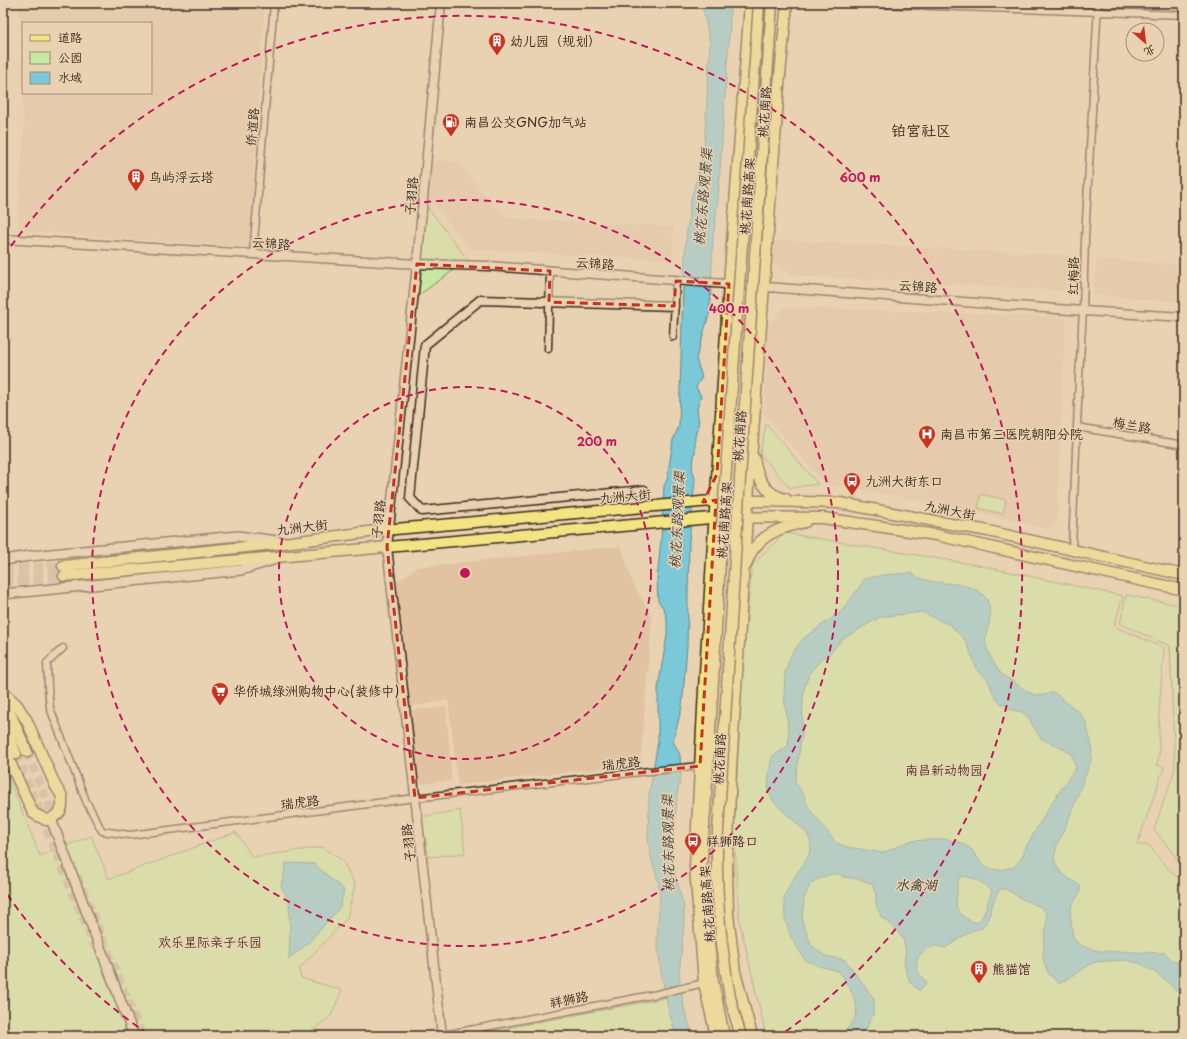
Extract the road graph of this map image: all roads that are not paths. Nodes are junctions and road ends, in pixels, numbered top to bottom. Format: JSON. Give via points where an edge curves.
{"nodes":[{"id":1,"x":274,"y":3,"type":"edge"},
{"id":2,"x":441,"y":3,"type":"edge"},
{"id":3,"x":750,"y":3,"type":"edge"},
{"id":4,"x":759,"y":3,"type":"edge"},
{"id":5,"x":772,"y":3,"type":"edge"},
{"id":6,"x":787,"y":3,"type":"edge"},
{"id":7,"x":846,"y":3,"type":"edge"},
{"id":8,"x":1098,"y":3,"type":"edge"},
{"id":9,"x":1098,"y":12,"type":"junction"},
{"id":10,"x":1184,"y":15,"type":"edge"},
{"id":11,"x":3,"y":239,"type":"edge"},
{"id":12,"x":252,"y":254,"type":"junction"},
{"id":13,"x":416,"y":264,"type":"junction"},
{"id":14,"x":550,"y":271,"type":"junction"},
{"id":15,"x":678,"y":281,"type":"junction"},
{"id":16,"x":725,"y":284,"type":"junction"},
{"id":17,"x":763,"y":286,"type":"junction"},
{"id":18,"x":549,"y":302,"type":"junction"},
{"id":19,"x":674,"y":306,"type":"junction"},
{"id":20,"x":1083,"y":311,"type":"junction"},
{"id":21,"x":1184,"y":317,"type":"edge"},
{"id":22,"x":673,"y":338,"type":"dead end"},
{"id":23,"x":548,"y":349,"type":"dead end"},
{"id":24,"x":1077,"y":427,"type":"junction"},
{"id":25,"x":752,"y":442,"type":"junction"},
{"id":26,"x":1184,"y":445,"type":"edge"},
{"id":27,"x":717,"y":474,"type":"junction"},
{"id":28,"x":644,"y":490,"type":"dead end"},
{"id":29,"x":716,"y":500,"type":"junction"},
{"id":30,"x":748,"y":500,"type":"junction"},
{"id":31,"x":695,"y":502,"type":"junction"},
{"id":32,"x":840,"y":503,"type":"junction"},
{"id":33,"x":390,"y":512,"type":"junction"},
{"id":34,"x":747,"y":516,"type":"junction"},
{"id":35,"x":714,"y":518,"type":"junction"},
{"id":36,"x":823,"y":518,"type":"junction"},
{"id":37,"x":389,"y":530,"type":"junction"},
{"id":38,"x":374,"y":532,"type":"junction"},
{"id":39,"x":284,"y":542,"type":"junction"},
{"id":40,"x":387,"y":547,"type":"junction"},
{"id":41,"x":1072,"y":549,"type":"junction"},
{"id":42,"x":285,"y":556,"type":"junction"},
{"id":43,"x":3,"y":561,"type":"edge"},
{"id":44,"x":743,"y":571,"type":"junction"},
{"id":45,"x":1184,"y":575,"type":"edge"},
{"id":46,"x":3,"y":589,"type":"edge"},
{"id":47,"x":1184,"y":590,"type":"edge"},
{"id":48,"x":32,"y":591,"type":"junction"},
{"id":49,"x":3,"y":594,"type":"edge"},
{"id":50,"x":63,"y":648,"type":"dead end"},
{"id":51,"x":3,"y":692,"type":"edge"},
{"id":52,"x":3,"y":698,"type":"edge"},
{"id":53,"x":3,"y":720,"type":"edge"},
{"id":54,"x":3,"y":747,"type":"edge"},
{"id":55,"x":27,"y":752,"type":"tunnel mouth"},
{"id":56,"x":16,"y":754,"type":"tunnel mouth"},
{"id":57,"x":700,"y":766,"type":"junction"},
{"id":58,"x":415,"y":798,"type":"junction"},
{"id":59,"x":51,"y":819,"type":"junction"},
{"id":60,"x":704,"y":983,"type":"junction"},
{"id":61,"x":134,"y":1036,"type":"edge"},
{"id":62,"x":441,"y":1036,"type":"edge"},
{"id":63,"x":716,"y":1036,"type":"edge"},
{"id":64,"x":724,"y":1036,"type":"edge"},
{"id":65,"x":741,"y":1036,"type":"edge"},
{"id":66,"x":752,"y":1036,"type":"edge"}],
"edges":[{"from":1,"to":12,"type":"street","name":"侨谊路"},
{"from":2,"to":13,"type":"street","name":"子羽路"},
{"from":3,"to":16,"type":"main road","name":"桃花南路"},
{"from":4,"to":64,"type":"main road","name":"桃花南路高架","bridge":true,"via":[[722,519],[701,870],[713,981]]},
{"from":5,"to":65,"type":"main road","name":"桃花南路高架","bridge":true,"via":[[717,847],[716,882],[721,942],[731,999]]},
{"from":6,"to":17,"type":"main road","name":"桃花南路"},
{"from":7,"to":9,"type":"street"},
{"from":8,"to":9,"type":"street","name":"红梅路"},
{"from":9,"to":10,"type":"street"},
{"from":9,"to":20,"type":"street","name":"红梅路","via":[[1084,239]]},
{"from":11,"to":12,"type":"street","name":"云锦路"},
{"from":12,"to":13,"type":"street","name":"云锦路"},
{"from":13,"to":14,"type":"street","name":"云锦路"},
{"from":13,"to":33,"type":"street","name":"子羽路"},
{"from":14,"to":15,"type":"street","name":"云锦路"},
{"from":14,"to":18,"type":"street"},
{"from":15,"to":16,"type":"street","name":"云锦路"},
{"from":15,"to":19,"type":"street"},
{"from":16,"to":17,"type":"street","name":"云锦路"},
{"from":16,"to":27,"type":"main road","name":"桃花南路"},
{"from":17,"to":20,"type":"street","name":"云锦路"},
{"from":17,"to":25,"type":"main road","name":"桃花南路"},
{"from":18,"to":19,"type":"street"},
{"from":18,"to":23,"type":"street"},
{"from":18,"to":28,"type":"street","via":[[480,300],[425,345],[410,498],[422,512]]},
{"from":19,"to":22,"type":"street"},
{"from":20,"to":21,"type":"street","name":"云锦路"},
{"from":20,"to":24,"type":"street","name":"红梅路"},
{"from":24,"to":26,"type":"street","name":"梅兰路"},
{"from":24,"to":41,"type":"street","name":"红梅路"},
{"from":25,"to":30,"type":"main road","name":"桃花南路"},
{"from":25,"to":32,"type":"main road","via":[[760,480],[773,494],[784,499]]},
{"from":27,"to":29,"type":"main road","name":"桃花南路"},
{"from":27,"to":31,"type":"main road","via":[[709,492]]},
{"from":29,"to":30,"type":"main road","name":"九洲大街"},
{"from":29,"to":31,"type":"main road","name":"九洲大街"},
{"from":29,"to":35,"type":"main road","name":"桃花南路"},
{"from":30,"to":32,"type":"main road","name":"九洲大街"},
{"from":30,"to":34,"type":"main road","name":"桃花南路"},
{"from":31,"to":37,"type":"main road","name":"九洲大街"},
{"from":32,"to":41,"type":"main road","name":"九洲大街"},
{"from":33,"to":37,"type":"street","name":"子羽路"},
{"from":33,"to":38,"type":"street","via":[[383,524]]},
{"from":34,"to":35,"type":"main road","name":"九洲大街"},
{"from":34,"to":36,"type":"main road","name":"九洲大街"},
{"from":34,"to":44,"type":"main road","name":"桃花南路"},
{"from":35,"to":40,"type":"main road","name":"九洲大街"},
{"from":35,"to":57,"type":"main road","name":"桃花南路"},
{"from":36,"to":44,"type":"main road","via":[[788,526],[766,537],[755,546]]},
{"from":36,"to":47,"type":"main road","name":"九洲大街","via":[[936,535]]},
{"from":37,"to":38,"type":"main road","name":"九洲大街"},
{"from":37,"to":40,"type":"street","name":"子羽路"},
{"from":38,"to":39,"type":"main road","name":"九洲大街"},
{"from":39,"to":42,"type":"main road","name":"九洲大街","via":[[63,571]]},
{"from":39,"to":43,"type":"main road","via":[[238,536],[30,556]]},
{"from":40,"to":42,"type":"main road","name":"九洲大街"},
{"from":40,"to":58,"type":"street","name":"子羽路"},
{"from":41,"to":45,"type":"main road","name":"九洲大街"},
{"from":42,"to":48,"type":"main road","via":[[241,570]]},
{"from":44,"to":66,"type":"main road","name":"桃花南路","via":[[727,867],[728,915],[735,972]]},
{"from":46,"to":48,"type":"main road","via":[[25,588]]},
{"from":48,"to":49,"type":"main road"},
{"from":50,"to":58,"type":"street","name":"瑞虎路","via":[[48,663],[50,708],[86,801],[102,831],[130,835]]},
{"from":51,"to":59,"type":"main road","via":[[17,705],[62,796],[60,812]]},
{"from":52,"to":55,"type":"main road"},
{"from":53,"to":56,"type":"main road"},
{"from":54,"to":59,"type":"main road","via":[[33,813],[46,820]]},
{"from":57,"to":58,"type":"street","name":"瑞虎路"},
{"from":57,"to":60,"type":"main road","name":"桃花南路","via":[[695,867]]},
{"from":58,"to":62,"type":"street","name":"子羽路"},
{"from":59,"to":61,"type":"main road"},
{"from":60,"to":62,"type":"street","name":"祥狮路"},
{"from":60,"to":63,"type":"main road","name":"桃花南路"}]}
